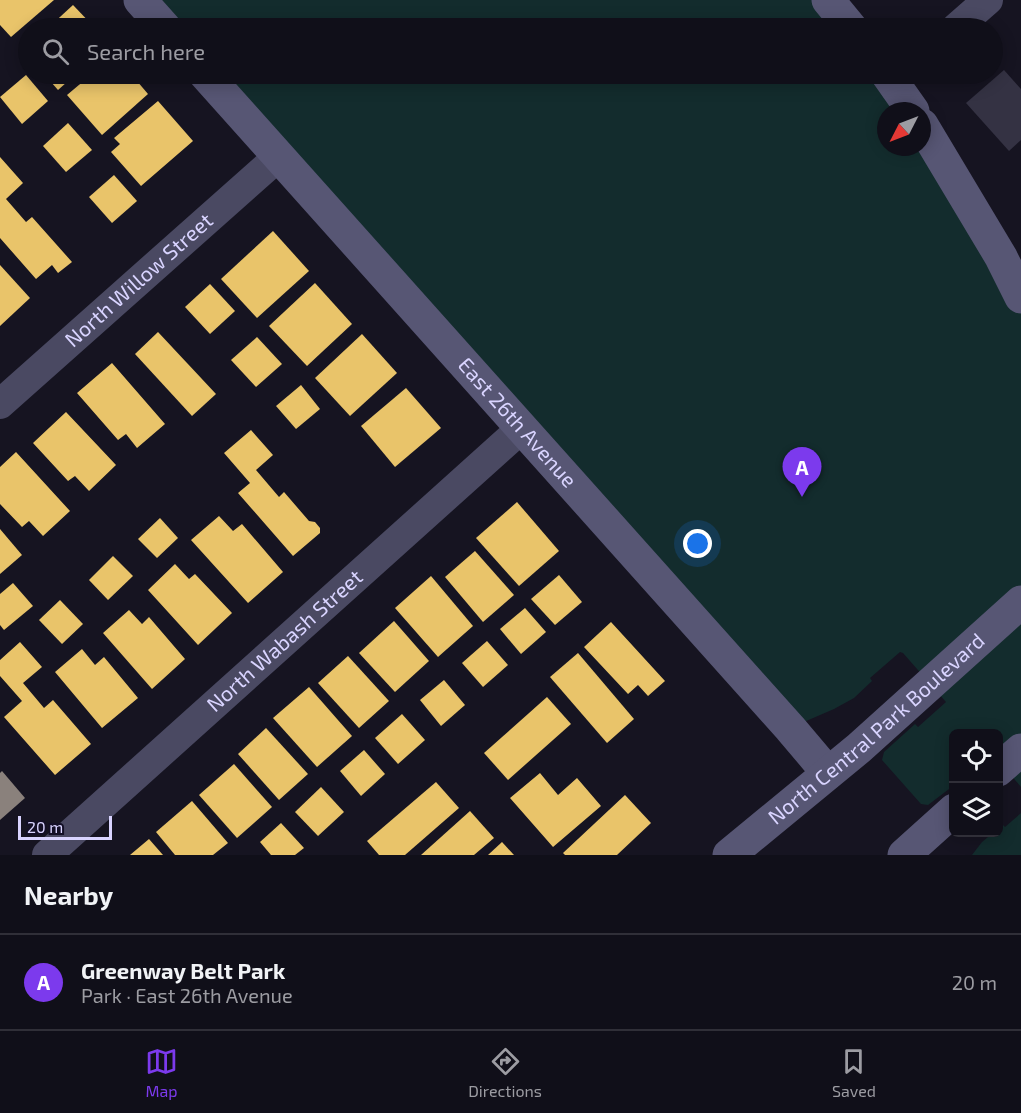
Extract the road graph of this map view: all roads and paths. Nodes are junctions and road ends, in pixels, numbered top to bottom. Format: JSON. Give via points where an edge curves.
{"nodes":[{"id":1,"x":140,"y":0,"type":"edge"},
{"id":2,"x":828,"y":0,"type":"edge"},
{"id":3,"x":988,"y":0,"type":"edge"},
{"id":4,"x":156,"y":18,"type":"edge"},
{"id":5,"x":843,"y":18,"type":"edge"},
{"id":6,"x":967,"y":18,"type":"edge"},
{"id":7,"x":214,"y":84,"type":"edge"},
{"id":8,"x":900,"y":84,"type":"edge"},
{"id":9,"x":908,"y":102,"type":"edge"},
{"id":10,"x":931,"y":140,"type":"edge"},
{"id":11,"x":279,"y":156,"type":"junction"},
{"id":12,"x":1021,"y":297,"type":"edge"},
{"id":13,"x":0,"y":404,"type":"edge"},
{"id":14,"x":522,"y":428,"type":"junction"},
{"id":15,"x":1021,"y":602,"type":"edge"},
{"id":16,"x":1021,"y":750,"type":"edge"},
{"id":17,"x":1003,"y":766,"type":"edge"},
{"id":18,"x":828,"y":773,"type":"junction"},
{"id":19,"x":949,"y":814,"type":"edge"},
{"id":20,"x":47,"y":855,"type":"edge"},
{"id":21,"x":729,"y":855,"type":"edge"},
{"id":22,"x":904,"y":855,"type":"edge"}],
"edges":[{"from":1,"to":4,"type":"street"},
{"from":2,"to":5,"type":"street"},
{"from":3,"to":6,"type":"street"},
{"from":7,"to":11,"type":"street","name":"East 26th Avenue"},
{"from":8,"to":9,"type":"street"},
{"from":10,"to":12,"type":"street"},
{"from":11,"to":13,"type":"street","name":"North Willow Street"},
{"from":11,"to":14,"type":"street","name":"East 26th Avenue"},
{"from":14,"to":18,"type":"street","name":"East 26th Avenue"},
{"from":14,"to":20,"type":"street","name":"North Wabash Street"},
{"from":15,"to":18,"type":"street","name":"North Central Park Boulevard"},
{"from":16,"to":17,"type":"street"},
{"from":18,"to":21,"type":"street","name":"North Central Park Boulevard"},
{"from":19,"to":22,"type":"street"}]}
